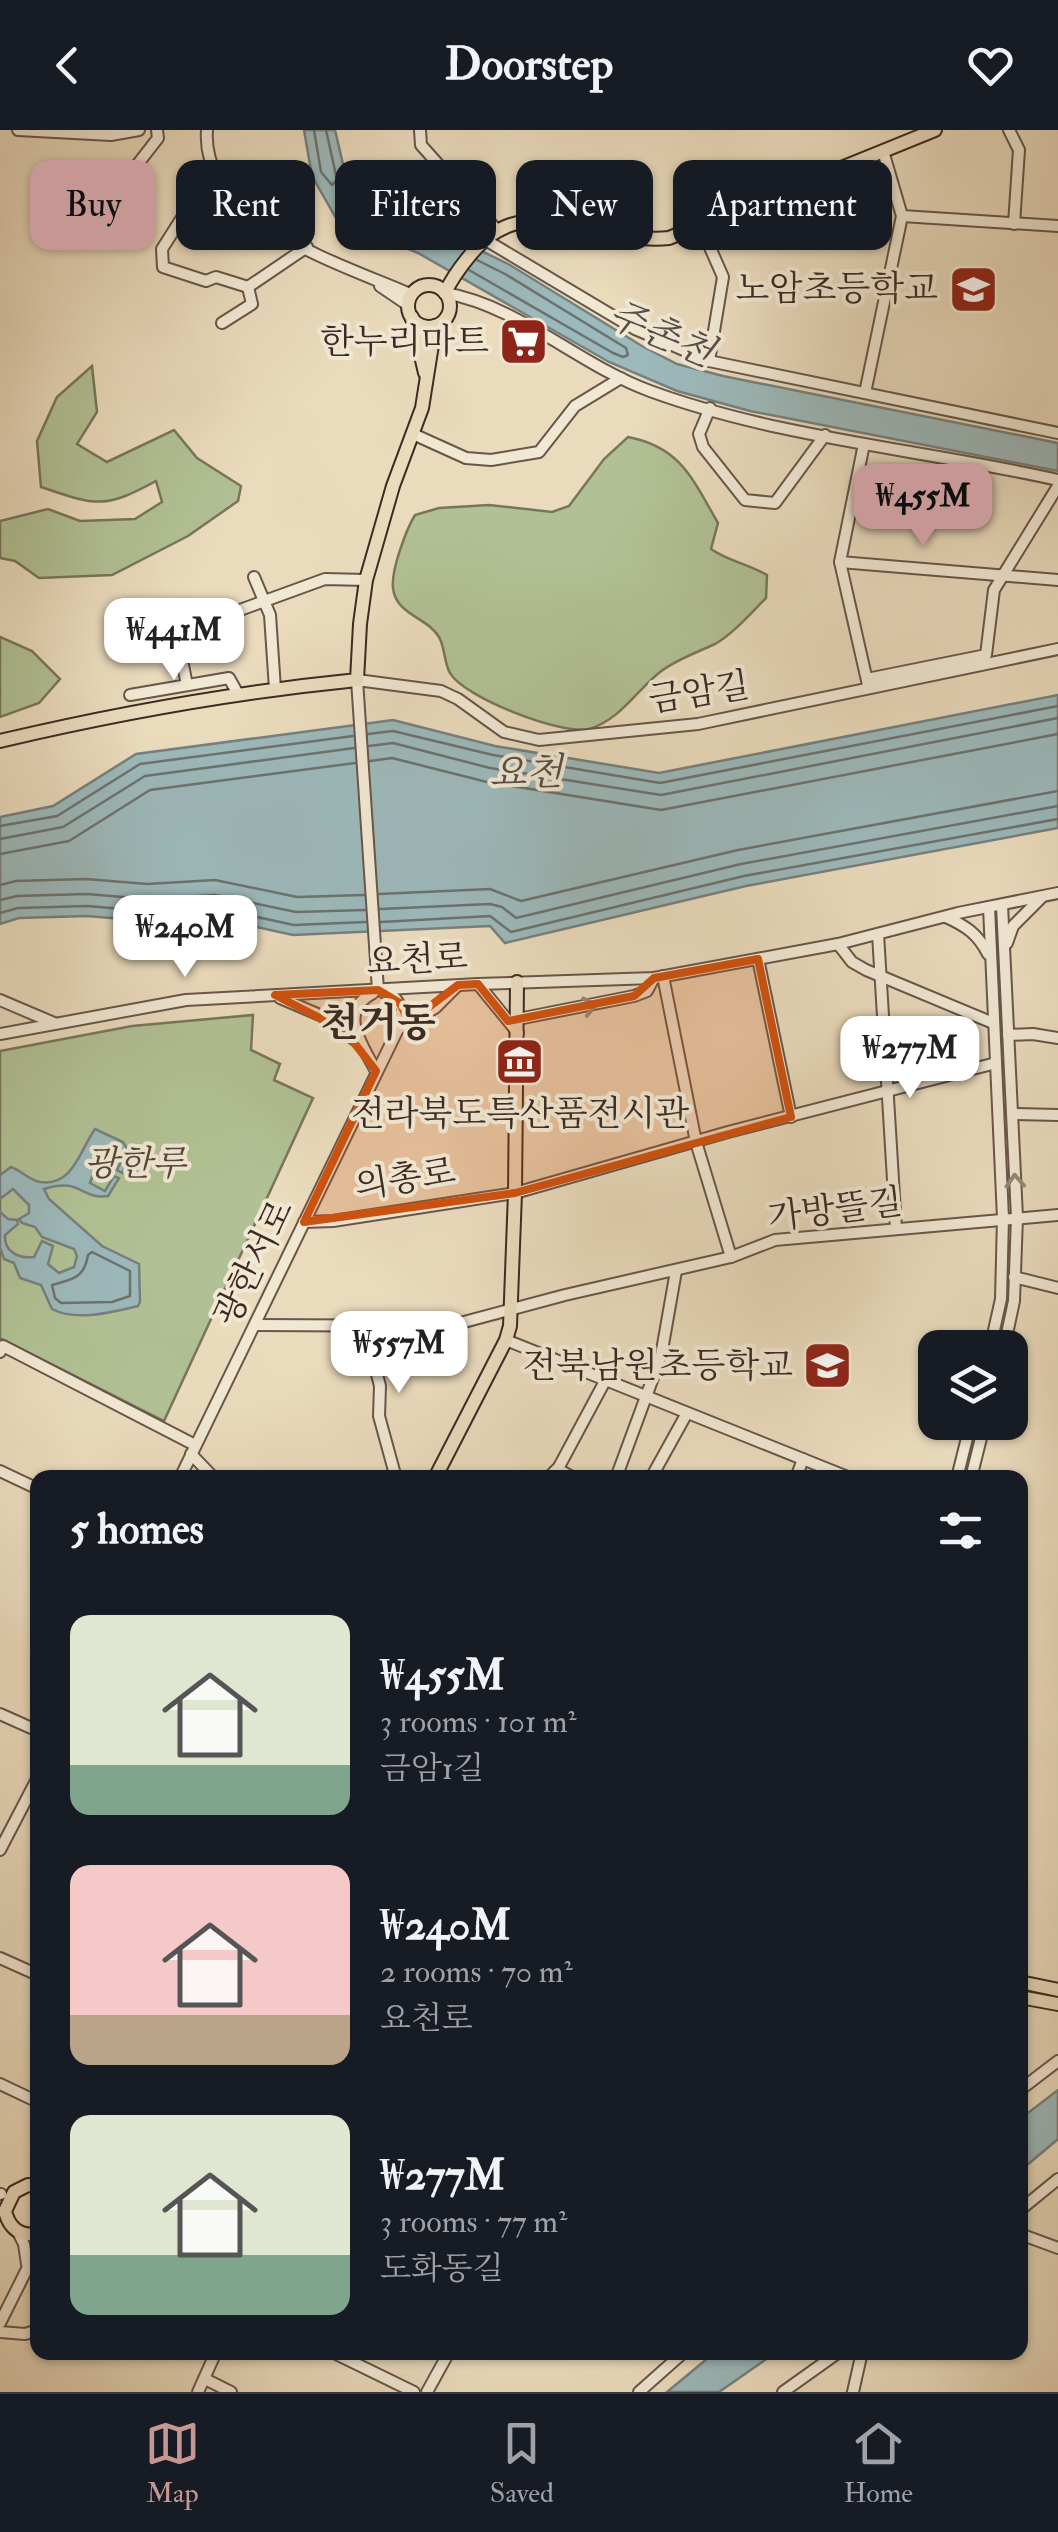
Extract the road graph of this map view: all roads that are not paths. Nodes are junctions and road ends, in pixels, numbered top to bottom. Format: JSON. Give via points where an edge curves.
{"nodes":[{"id":1,"x":18,"y":130,"type":"edge"},
{"id":2,"x":140,"y":130,"type":"edge"},
{"id":3,"x":157,"y":130,"type":"edge"},
{"id":4,"x":207,"y":130,"type":"edge"},
{"id":5,"x":420,"y":130,"type":"edge"},
{"id":6,"x":935,"y":130,"type":"edge"},
{"id":7,"x":1009,"y":130,"type":"edge"},
{"id":8,"x":883,"y":151,"type":"junction"},
{"id":9,"x":140,"y":160,"type":"edge"},
{"id":10,"x":213,"y":160,"type":"edge"},
{"id":11,"x":434,"y":160,"type":"edge"},
{"id":12,"x":861,"y":160,"type":"edge"},
{"id":13,"x":902,"y":216,"type":"junction"},
{"id":14,"x":1014,"y":224,"type":"junction"},
{"id":15,"x":1058,"y":226,"type":"edge"},
{"id":16,"x":176,"y":228,"type":"edge"},
{"id":17,"x":496,"y":229,"type":"edge"},
{"id":18,"x":673,"y":235,"type":"edge"},
{"id":19,"x":496,"y":249,"type":"edge"},
{"id":20,"x":303,"y":250,"type":"edge"},
{"id":21,"x":314,"y":250,"type":"edge"},
{"id":22,"x":475,"y":250,"type":"edge"},
{"id":23,"x":710,"y":250,"type":"edge"},
{"id":24,"x":448,"y":286,"type":"junction"},
{"id":25,"x":248,"y":287,"type":"junction"},
{"id":26,"x":411,"y":306,"type":"junction"},
{"id":27,"x":222,"y":322,"type":"dead end"},
{"id":28,"x":435,"y":326,"type":"junction"},
{"id":29,"x":708,"y":362,"type":"junction"},
{"id":30,"x":622,"y":378,"type":"junction"},
{"id":31,"x":427,"y":381,"type":"junction"},
{"id":32,"x":865,"y":393,"type":"junction"},
{"id":33,"x":710,"y":408,"type":"junction"},
{"id":34,"x":414,"y":434,"type":"junction"},
{"id":35,"x":1058,"y":434,"type":"edge"},
{"id":36,"x":826,"y":435,"type":"junction"},
{"id":37,"x":864,"y":444,"type":"junction"},
{"id":38,"x":1058,"y":483,"type":"edge"},
{"id":39,"x":840,"y":562,"type":"junction"},
{"id":40,"x":1003,"y":575,"type":"junction"},
{"id":41,"x":254,"y":577,"type":"dead end"},
{"id":42,"x":366,"y":580,"type":"junction"},
{"id":43,"x":1058,"y":580,"type":"edge"},
{"id":44,"x":265,"y":602,"type":"junction"},
{"id":45,"x":156,"y":613,"type":"dead end"},
{"id":46,"x":1058,"y":649,"type":"edge"},
{"id":47,"x":180,"y":650,"type":"junction"},
{"id":48,"x":357,"y":680,"type":"junction"},
{"id":49,"x":187,"y":685,"type":"junction"},
{"id":50,"x":868,"y":685,"type":"junction"},
{"id":51,"x":274,"y":689,"type":"junction"},
{"id":52,"x":238,"y":694,"type":"junction"},
{"id":53,"x":130,"y":695,"type":"dead end"},
{"id":54,"x":0,"y":741,"type":"edge"},
{"id":55,"x":1058,"y":893,"type":"edge"},
{"id":56,"x":1043,"y":896,"type":"junction"},
{"id":57,"x":1002,"y":904,"type":"junction"},
{"id":58,"x":989,"y":907,"type":"junction"},
{"id":59,"x":945,"y":916,"type":"junction"},
{"id":60,"x":878,"y":934,"type":"junction"},
{"id":61,"x":838,"y":944,"type":"junction"},
{"id":62,"x":1004,"y":958,"type":"junction"},
{"id":63,"x":758,"y":959,"type":"junction"},
{"id":64,"x":990,"y":959,"type":"junction"},
{"id":65,"x":880,"y":976,"type":"junction"},
{"id":66,"x":658,"y":977,"type":"junction"},
{"id":67,"x":516,"y":982,"type":"junction"},
{"id":68,"x":478,"y":984,"type":"junction"},
{"id":69,"x":458,"y":985,"type":"junction"},
{"id":70,"x":378,"y":990,"type":"junction"},
{"id":71,"x":275,"y":995,"type":"junction"},
{"id":72,"x":0,"y":1000,"type":"edge"},
{"id":73,"x":56,"y":1023,"type":"junction"},
{"id":74,"x":992,"y":1023,"type":"junction"},
{"id":75,"x":518,"y":1026,"type":"junction"},
{"id":76,"x":398,"y":1029,"type":"junction"},
{"id":77,"x":0,"y":1034,"type":"edge"},
{"id":78,"x":1008,"y":1036,"type":"junction"},
{"id":79,"x":1058,"y":1038,"type":"edge"},
{"id":80,"x":362,"y":1045,"type":"junction"},
{"id":81,"x":996,"y":1063,"type":"junction"},
{"id":82,"x":376,"y":1071,"type":"junction"},
{"id":83,"x":889,"y":1091,"type":"junction"},
{"id":84,"x":1012,"y":1114,"type":"junction"},
{"id":85,"x":1058,"y":1115,"type":"edge"},
{"id":86,"x":791,"y":1117,"type":"junction"},
{"id":87,"x":696,"y":1142,"type":"junction"},
{"id":88,"x":515,"y":1192,"type":"junction"},
{"id":89,"x":1058,"y":1215,"type":"edge"},
{"id":90,"x":1017,"y":1217,"type":"junction"},
{"id":91,"x":1003,"y":1218,"type":"junction"},
{"id":92,"x":304,"y":1222,"type":"junction"},
{"id":93,"x":896,"y":1230,"type":"junction"},
{"id":94,"x":730,"y":1258,"type":"junction"},
{"id":95,"x":676,"y":1271,"type":"junction"},
{"id":96,"x":1003,"y":1276,"type":"junction"},
{"id":97,"x":1016,"y":1277,"type":"junction"},
{"id":98,"x":1058,"y":1288,"type":"edge"},
{"id":99,"x":511,"y":1310,"type":"junction"},
{"id":100,"x":255,"y":1325,"type":"junction"},
{"id":101,"x":365,"y":1328,"type":"junction"},
{"id":102,"x":993,"y":1330,"type":"edge"},
{"id":103,"x":1007,"y":1330,"type":"edge"},
{"id":104,"x":506,"y":1340,"type":"junction"},
{"id":105,"x":1,"y":1347,"type":"edge"},
{"id":106,"x":605,"y":1381,"type":"junction"},
{"id":107,"x":648,"y":1398,"type":"junction"},
{"id":108,"x":687,"y":1412,"type":"junction"},
{"id":109,"x":966,"y":1440,"type":"edge"},
{"id":110,"x":980,"y":1440,"type":"edge"},
{"id":111,"x":193,"y":1450,"type":"junction"},
{"id":112,"x":803,"y":1460,"type":"junction"},
{"id":113,"x":184,"y":1470,"type":"edge"},
{"id":114,"x":208,"y":1470,"type":"edge"},
{"id":115,"x":394,"y":1470,"type":"edge"},
{"id":116,"x":439,"y":1470,"type":"edge"},
{"id":117,"x":556,"y":1470,"type":"edge"},
{"id":118,"x":619,"y":1470,"type":"edge"},
{"id":119,"x":656,"y":1470,"type":"edge"},
{"id":120,"x":799,"y":1470,"type":"edge"},
{"id":121,"x":829,"y":1470,"type":"edge"},
{"id":122,"x":959,"y":1470,"type":"edge"},
{"id":123,"x":973,"y":1470,"type":"edge"},
{"id":124,"x":0,"y":1471,"type":"edge"},
{"id":125,"x":30,"y":1485,"type":"edge"},
{"id":126,"x":0,"y":1714,"type":"edge"},
{"id":127,"x":30,"y":1728,"type":"edge"},
{"id":128,"x":30,"y":1792,"type":"edge"},
{"id":129,"x":0,"y":1850,"type":"edge"},
{"id":130,"x":0,"y":1958,"type":"edge"},
{"id":131,"x":30,"y":1972,"type":"edge"},
{"id":132,"x":1028,"y":1984,"type":"edge"},
{"id":133,"x":1058,"y":1990,"type":"edge"},
{"id":134,"x":1028,"y":1998,"type":"edge"},
{"id":135,"x":1058,"y":2004,"type":"edge"},
{"id":136,"x":1058,"y":2061,"type":"edge"},
{"id":137,"x":0,"y":2084,"type":"edge"},
{"id":138,"x":1028,"y":2084,"type":"edge"},
{"id":139,"x":30,"y":2098,"type":"edge"},
{"id":140,"x":1058,"y":2179,"type":"edge"},
{"id":141,"x":30,"y":2184,"type":"edge"},
{"id":142,"x":4,"y":2194,"type":"edge"},
{"id":143,"x":1028,"y":2203,"type":"edge"},
{"id":144,"x":20,"y":2229,"type":"edge"},
{"id":145,"x":1028,"y":2239,"type":"edge"},
{"id":146,"x":1058,"y":2248,"type":"edge"},
{"id":147,"x":30,"y":2266,"type":"edge"},
{"id":148,"x":26,"y":2270,"type":"junction"},
{"id":149,"x":0,"y":2323,"type":"edge"},
{"id":150,"x":0,"y":2332,"type":"edge"},
{"id":151,"x":30,"y":2332,"type":"edge"},
{"id":152,"x":212,"y":2360,"type":"edge"},
{"id":153,"x":348,"y":2360,"type":"edge"},
{"id":154,"x":445,"y":2360,"type":"edge"},
{"id":155,"x":675,"y":2360,"type":"edge"},
{"id":156,"x":828,"y":2360,"type":"edge"},
{"id":157,"x":860,"y":2360,"type":"edge"},
{"id":158,"x":204,"y":2379,"type":"junction"},
{"id":159,"x":198,"y":2392,"type":"edge"},
{"id":160,"x":230,"y":2392,"type":"edge"},
{"id":161,"x":414,"y":2392,"type":"edge"},
{"id":162,"x":427,"y":2392,"type":"edge"},
{"id":163,"x":640,"y":2392,"type":"edge"},
{"id":164,"x":783,"y":2392,"type":"edge"},
{"id":165,"x":854,"y":2392,"type":"edge"}],
"edges":[{"from":1,"to":2,"type":"street"},
{"from":3,"to":9,"type":"street"},
{"from":4,"to":10,"type":"street"},
{"from":5,"to":11,"type":"street","via":[[421,145]]},
{"from":6,"to":8,"type":"main road"},
{"from":7,"to":14,"type":"street","via":[[1019,150]]},
{"from":8,"to":12,"type":"main road"},
{"from":8,"to":13,"type":"street"},
{"from":13,"to":14,"type":"street"},
{"from":13,"to":32,"type":"street"},
{"from":14,"to":15,"type":"street"},
{"from":16,"to":25,"type":"street","via":[[162,250],[163,268]]},
{"from":17,"to":18,"type":"main road","via":[[526,219],[653,240]]},
{"from":19,"to":29,"type":"street","via":[[635,329]]},
{"from":20,"to":25,"type":"street"},
{"from":21,"to":26,"type":"street"},
{"from":22,"to":24,"type":"main road"},
{"from":23,"to":29,"type":"street","via":[[722,278]]},
{"from":24,"to":26,"type":"main road","via":[[426,286]]},
{"from":24,"to":28,"type":"main road","via":[[449,313]]},
{"from":24,"to":30,"type":"street"},
{"from":25,"to":27,"type":"street","via":[[252,304]]},
{"from":26,"to":28,"type":"main road","via":[[422,326]]},
{"from":26,"to":31,"type":"main road"},
{"from":28,"to":31,"type":"main road"},
{"from":29,"to":32,"type":"street"},
{"from":30,"to":33,"type":"street"},
{"from":30,"to":34,"type":"street","via":[[575,406],[540,452],[466,458]]},
{"from":31,"to":34,"type":"main road"},
{"from":32,"to":35,"type":"street"},
{"from":33,"to":36,"type":"street"},
{"from":33,"to":36,"type":"street","via":[[698,434],[703,447],[752,503],[775,503]]},
{"from":34,"to":42,"type":"main road"},
{"from":36,"to":37,"type":"street"},
{"from":37,"to":38,"type":"street"},
{"from":37,"to":39,"type":"street"},
{"from":38,"to":40,"type":"street"},
{"from":39,"to":40,"type":"street"},
{"from":39,"to":50,"type":"street"},
{"from":40,"to":43,"type":"street"},
{"from":40,"to":50,"type":"street","via":[[994,590],[986,655]]},
{"from":41,"to":44,"type":"street"},
{"from":42,"to":44,"type":"street","via":[[325,579]]},
{"from":42,"to":48,"type":"main road"},
{"from":44,"to":47,"type":"street","via":[[240,610]]},
{"from":44,"to":51,"type":"street"},
{"from":45,"to":47,"type":"street","via":[[161,635]]},
{"from":46,"to":50,"type":"street","name":"금암길"},
{"from":47,"to":49,"type":"street"},
{"from":48,"to":50,"type":"street","name":"금암길","via":[[441,691],[504,732],[540,740],[698,724]]},
{"from":48,"to":51,"type":"main road"},
{"from":48,"to":70,"type":"street"},
{"from":49,"to":52,"type":"street","via":[[229,678]]},
{"from":49,"to":53,"type":"street"},
{"from":51,"to":52,"type":"main road"},
{"from":52,"to":54,"type":"main road"},
{"from":55,"to":56,"type":"street","name":"요천로"},
{"from":56,"to":57,"type":"street","name":"요천로"},
{"from":56,"to":62,"type":"street","via":[[1013,926]]},
{"from":57,"to":58,"type":"street","name":"요천로"},
{"from":57,"to":62,"type":"street"},
{"from":58,"to":59,"type":"street","name":"요천로"},
{"from":58,"to":64,"type":"street"},
{"from":59,"to":60,"type":"street","name":"요천로"},
{"from":59,"to":64,"type":"street","via":[[982,941]]},
{"from":60,"to":61,"type":"street","name":"요천로"},
{"from":60,"to":65,"type":"street"},
{"from":61,"to":63,"type":"street","name":"요천로"},
{"from":61,"to":65,"type":"street","via":[[852,962]]},
{"from":62,"to":78,"type":"street"},
{"from":63,"to":66,"type":"street","name":"요천로"},
{"from":63,"to":86,"type":"street"},
{"from":64,"to":74,"type":"street"},
{"from":65,"to":74,"type":"street"},
{"from":65,"to":83,"type":"street"},
{"from":66,"to":67,"type":"street","name":"요천로"},
{"from":75,"to":66,"type":"street","one_way":true,"via":[[634,996]]},
{"from":66,"to":87,"type":"street"},
{"from":67,"to":68,"type":"street","name":"요천로"},
{"from":67,"to":75,"type":"main road"},
{"from":68,"to":69,"type":"street","name":"요천로"},
{"from":68,"to":75,"type":"street"},
{"from":69,"to":70,"type":"street","name":"요천로"},
{"from":69,"to":76,"type":"street"},
{"from":70,"to":71,"type":"street","name":"요천로"},
{"from":70,"to":76,"type":"street","via":[[400,1003]]},
{"from":70,"to":80,"type":"street","via":[[354,1008]]},
{"from":71,"to":73,"type":"street","name":"요천로","via":[[186,1000]]},
{"from":71,"to":80,"type":"street","via":[[322,1016]]},
{"from":72,"to":73,"type":"street"},
{"from":73,"to":77,"type":"street","name":"요천로"},
{"from":74,"to":81,"type":"street"},
{"from":75,"to":88,"type":"main road"},
{"from":76,"to":82,"type":"street","name":"광한서로"},
{"from":78,"to":79,"type":"street"},
{"from":78,"to":84,"type":"street"},
{"from":80,"to":82,"type":"street"},
{"from":81,"to":83,"type":"street","name":"의총로"},
{"from":81,"to":91,"type":"street"},
{"from":82,"to":92,"type":"street","name":"광한서로"},
{"from":83,"to":86,"type":"street","name":"의총로"},
{"from":83,"to":93,"type":"street"},
{"from":84,"to":85,"type":"street"},
{"from":90,"to":84,"type":"street","one_way":true},
{"from":86,"to":87,"type":"street","name":"의총로"},
{"from":87,"to":88,"type":"street","name":"의총로"},
{"from":87,"to":94,"type":"street"},
{"from":88,"to":92,"type":"street","name":"의총로"},
{"from":88,"to":99,"type":"main road"},
{"from":89,"to":90,"type":"street","name":"가방뜰길"},
{"from":90,"to":91,"type":"street","name":"가방뜰길"},
{"from":90,"to":97,"type":"street"},
{"from":91,"to":93,"type":"street","name":"가방뜰길"},
{"from":91,"to":96,"type":"street"},
{"from":92,"to":100,"type":"street","name":"광한서로"},
{"from":93,"to":94,"type":"street","name":"가방뜰길","via":[[775,1240]]},
{"from":94,"to":95,"type":"street","name":"가방뜰길"},
{"from":95,"to":99,"type":"street","name":"가방뜰길"},
{"from":95,"to":107,"type":"street"},
{"from":96,"to":97,"type":"street"},
{"from":96,"to":102,"type":"street"},
{"from":97,"to":98,"type":"street"},
{"from":97,"to":103,"type":"street"},
{"from":99,"to":101,"type":"street","name":"가방뜰길","via":[[450,1326]]},
{"from":99,"to":104,"type":"main road"},
{"from":100,"to":101,"type":"street","name":"가방뜰길"},
{"from":100,"to":111,"type":"street","name":"광한서로"},
{"from":101,"to":115,"type":"street"},
{"from":104,"to":106,"type":"street"},
{"from":104,"to":116,"type":"main road"},
{"from":105,"to":111,"type":"street"},
{"from":106,"to":107,"type":"street"},
{"from":106,"to":117,"type":"street"},
{"from":107,"to":108,"type":"street"},
{"from":107,"to":118,"type":"street"},
{"from":108,"to":112,"type":"street"},
{"from":108,"to":119,"type":"street"},
{"from":109,"to":122,"type":"street"},
{"from":110,"to":123,"type":"street"},
{"from":111,"to":113,"type":"street","name":"광한서로"},
{"from":111,"to":114,"type":"street"},
{"from":112,"to":120,"type":"street"},
{"from":112,"to":121,"type":"street"},
{"from":124,"to":125,"type":"street"},
{"from":126,"to":127,"type":"street"},
{"from":128,"to":129,"type":"street"},
{"from":130,"to":131,"type":"street"},
{"from":132,"to":133,"type":"main road"},
{"from":134,"to":135,"type":"main road"},
{"from":136,"to":138,"type":"street"},
{"from":137,"to":139,"type":"street"},
{"from":140,"to":143,"type":"street"},
{"from":141,"to":142,"type":"main road"},
{"from":142,"to":144,"type":"main road"},
{"from":144,"to":148,"type":"street"},
{"from":144,"to":148,"type":"street"},
{"from":145,"to":146,"type":"street"},
{"from":147,"to":148,"type":"street"},
{"from":148,"to":149,"type":"street"},
{"from":150,"to":151,"type":"street"},
{"from":152,"to":158,"type":"street"},
{"from":153,"to":161,"type":"street"},
{"from":154,"to":162,"type":"street"},
{"from":155,"to":163,"type":"street"},
{"from":156,"to":164,"type":"street"},
{"from":157,"to":165,"type":"street"},
{"from":158,"to":159,"type":"street"},
{"from":158,"to":160,"type":"street"}]}
